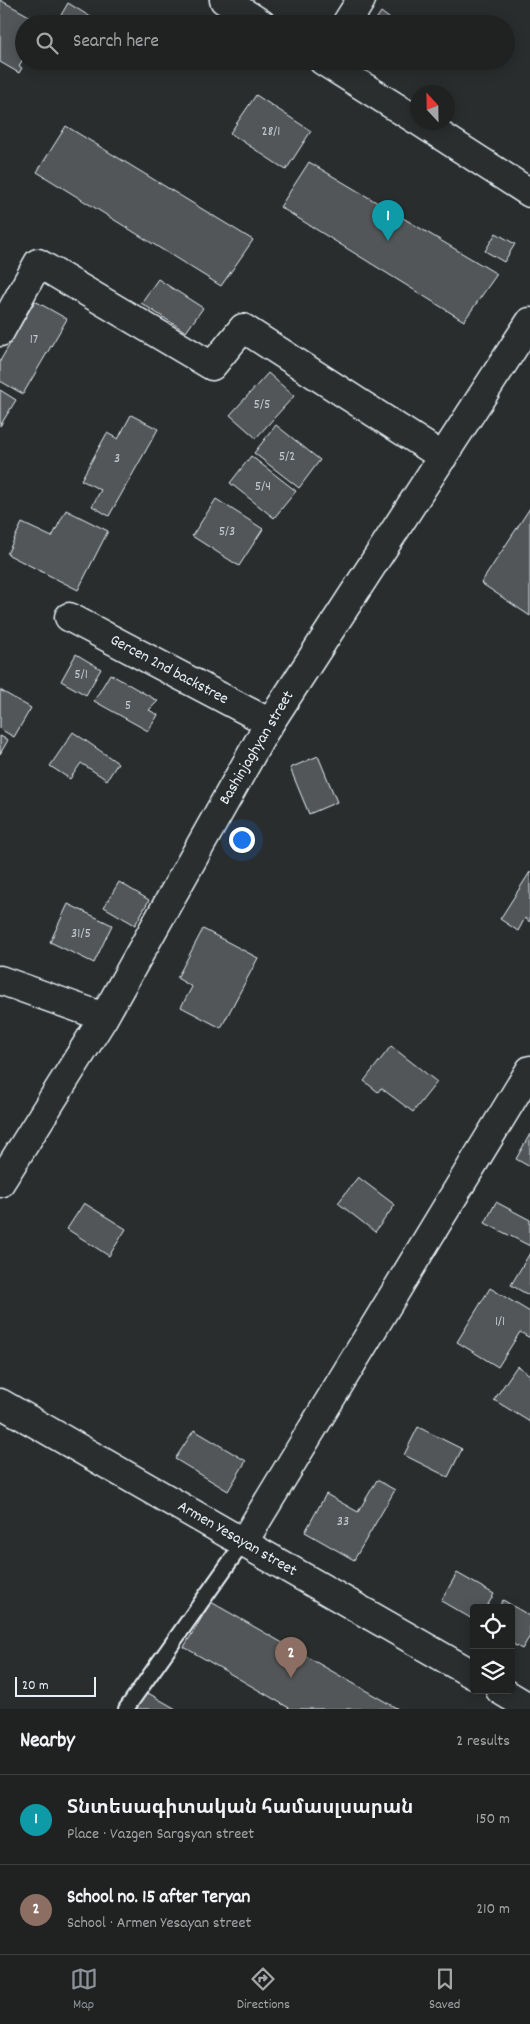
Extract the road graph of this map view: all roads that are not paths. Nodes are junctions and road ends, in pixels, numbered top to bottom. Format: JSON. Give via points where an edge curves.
{"nodes":[{"id":1,"x":224,"y":0,"type":"edge"},
{"id":2,"x":361,"y":0,"type":"edge"},
{"id":3,"x":248,"y":15,"type":"edge"},
{"id":4,"x":352,"y":15,"type":"edge"},
{"id":5,"x":338,"y":70,"type":"edge"},
{"id":6,"x":410,"y":116,"type":"edge"},
{"id":7,"x":432,"y":130,"type":"edge"},
{"id":8,"x":530,"y":193,"type":"edge"},
{"id":9,"x":530,"y":322,"type":"edge"},
{"id":10,"x":0,"y":332,"type":"edge"},
{"id":11,"x":443,"y":458,"type":"junction"},
{"id":12,"x":69,"y":617,"type":"dead end"},
{"id":13,"x":270,"y":723,"type":"junction"},
{"id":14,"x":0,"y":980,"type":"edge"},
{"id":15,"x":104,"y":1017,"type":"junction"},
{"id":16,"x":530,"y":1070,"type":"edge"},
{"id":17,"x":0,"y":1183,"type":"edge"},
{"id":18,"x":0,"y":1403,"type":"edge"},
{"id":19,"x":243,"y":1543,"type":"junction"},
{"id":20,"x":470,"y":1673,"type":"edge"},
{"id":21,"x":507,"y":1694,"type":"edge"},
{"id":22,"x":530,"y":1708,"type":"edge"},
{"id":23,"x":126,"y":1709,"type":"edge"}],
"edges":[{"from":1,"to":3,"type":"main road"},
{"from":2,"to":4,"type":"main road"},
{"from":5,"to":6,"type":"main road"},
{"from":7,"to":8,"type":"main road"},
{"from":9,"to":11,"type":"main road","name":"Bashinjaghyan street"},
{"from":10,"to":11,"type":"main road","via":[[38,264],[212,366],[243,328]]},
{"from":11,"to":13,"type":"main road","name":"Bashinjaghyan street"},
{"from":12,"to":13,"type":"main road","name":"Gercen 2nd backstree"},
{"from":13,"to":15,"type":"main road","name":"Bashinjaghyan street"},
{"from":14,"to":15,"type":"main road"},
{"from":15,"to":17,"type":"main road","name":"Bashinjaghyan street"},
{"from":16,"to":19,"type":"main road"},
{"from":18,"to":19,"type":"main road","name":"Armen Yesayan street"},
{"from":19,"to":20,"type":"main road","name":"Armen Yesayan street"},
{"from":19,"to":23,"type":"lane"},
{"from":21,"to":22,"type":"main road"}]}
